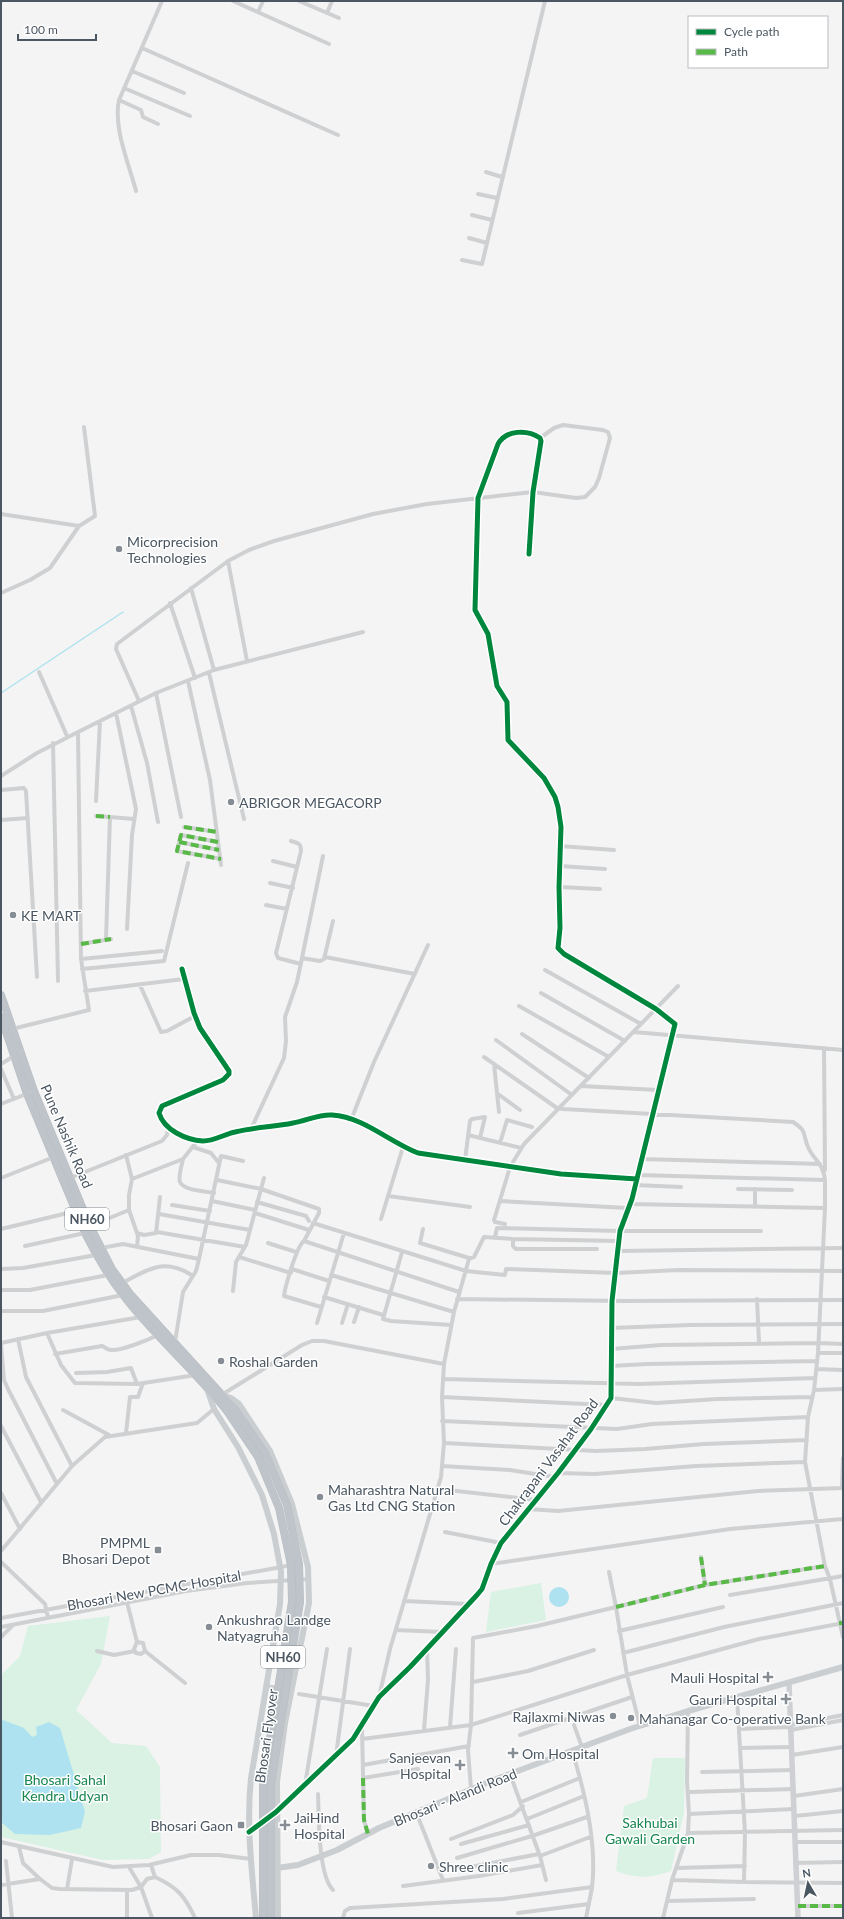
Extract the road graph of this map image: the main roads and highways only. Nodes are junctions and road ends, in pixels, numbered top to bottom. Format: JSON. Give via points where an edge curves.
{"nodes":[{"id":1,"x":1,"y":995,"type":"edge"},
{"id":2,"x":1,"y":1017,"type":"edge"},
{"id":3,"x":30,"y":1092,"type":"junction"},
{"id":4,"x":207,"y":1388,"type":"junction"},
{"id":5,"x":224,"y":1395,"type":"junction"},
{"id":6,"x":230,"y":1409,"type":"junction"},
{"id":7,"x":843,"y":1667,"type":"edge"},
{"id":8,"x":266,"y":1687,"type":"junction"},
{"id":9,"x":292,"y":1691,"type":"junction"},
{"id":10,"x":277,"y":1868,"type":"junction"},
{"id":11,"x":256,"y":1918,"type":"edge"},
{"id":12,"x":263,"y":1918,"type":"edge"},
{"id":13,"x":271,"y":1918,"type":"edge"},
{"id":14,"x":278,"y":1918,"type":"edge"}],
"edges":[{"from":1,"to":3,"type":"highway","name":"Pune Nashik Road","number":"NH60"},
{"from":2,"to":3,"type":"highway","name":"Pune Nashik Road","number":"NH60"},
{"from":3,"to":4,"type":"highway","name":"Pune Nashik Road","number":"NH60","via":[[54,1157],[96,1255],[108,1275],[141,1317]]},
{"from":3,"to":5,"type":"highway","name":"Pune Nashik Road","number":"NH60","via":[[100,1248],[122,1283]]},
{"from":4,"to":6,"type":"highway","name":"Pune Nashik Road","number":"NH60"},
{"from":4,"to":8,"type":"main road","via":[[214,1409],[238,1447],[262,1495],[274,1534],[280,1567],[280,1604]]},
{"from":5,"to":6,"type":"highway","name":"Pune Nashik Road","number":"NH60"},
{"from":5,"to":9,"type":"main road","via":[[238,1404],[270,1451],[292,1504],[307,1563],[309,1603]]},
{"from":6,"to":12,"type":"highway","name":"Bhosari Flyover","number":"NH60","bridge":true,"via":[[258,1457],[279,1508],[291,1565],[292,1602],[263,1782]]},
{"from":6,"to":13,"type":"highway","name":"Bhosari Flyover","number":"NH60","bridge":true,"via":[[265,1453],[284,1499],[299,1564],[300,1602],[271,1782]]},
{"from":7,"to":10,"type":"main road","name":"Bhosari - Alandi Road","via":[[640,1726],[471,1789],[322,1856],[298,1865]]},
{"from":8,"to":9,"type":"main road"},
{"from":8,"to":11,"type":"main road","via":[[248,1805]]},
{"from":9,"to":10,"type":"main road","via":[[279,1757],[276,1812]]},
{"from":10,"to":14,"type":"main road"}]}
